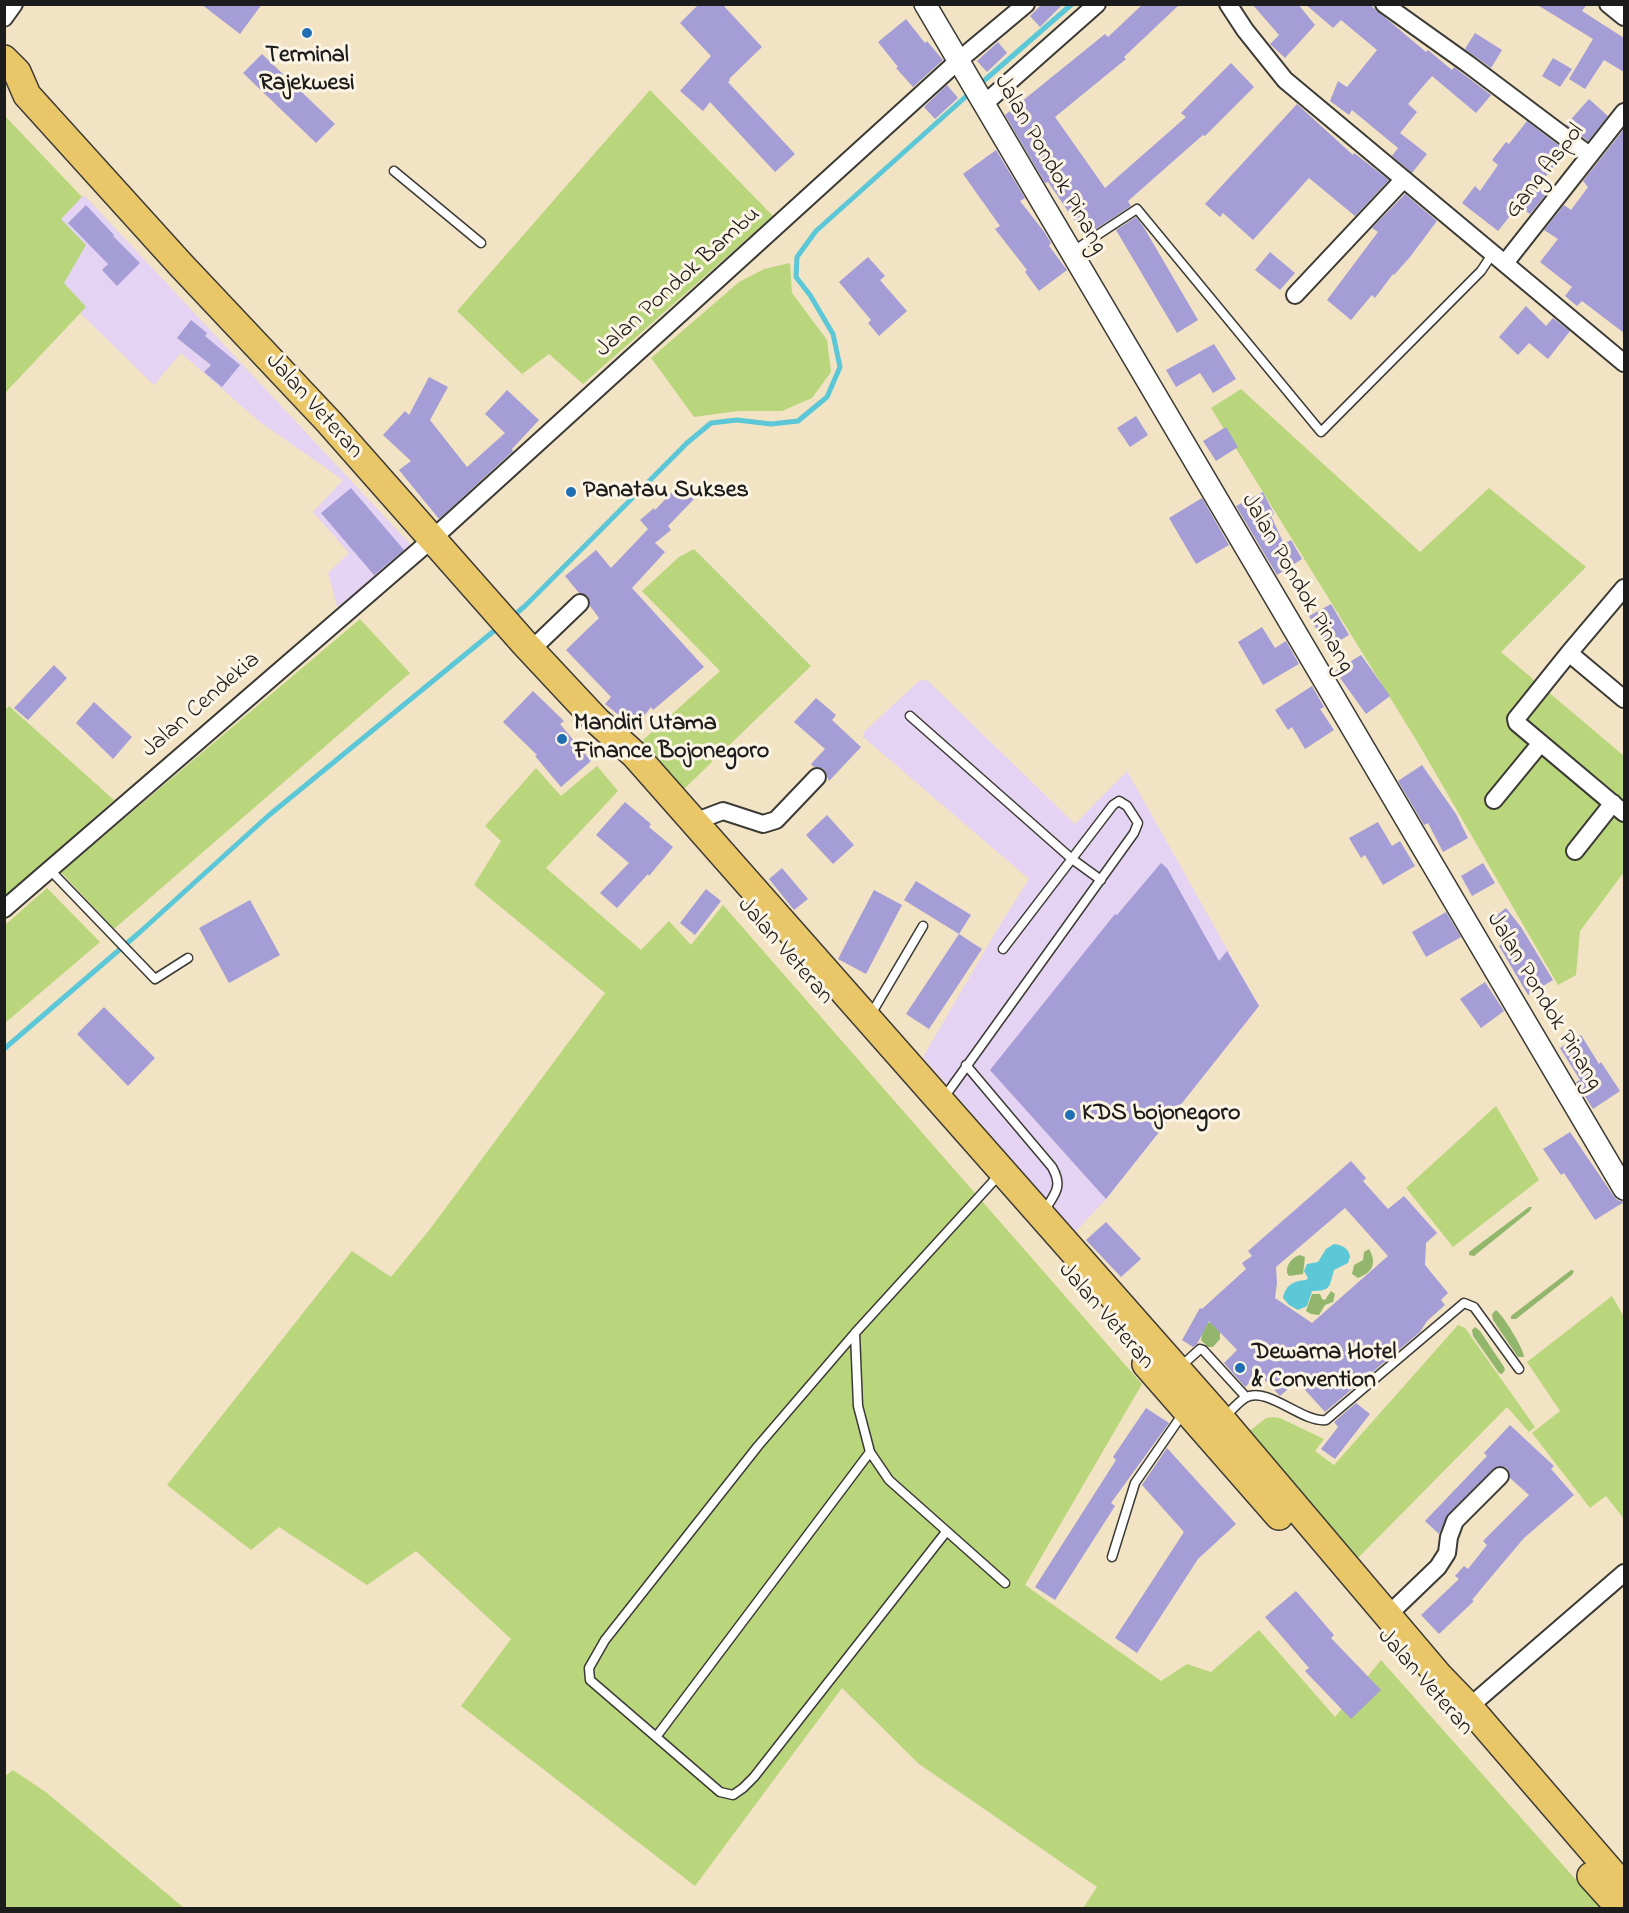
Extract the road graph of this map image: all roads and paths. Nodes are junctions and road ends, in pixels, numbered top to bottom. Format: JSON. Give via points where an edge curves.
{"nodes":[{"id":1,"x":15,"y":4,"type":"edge"},
{"id":2,"x":925,"y":4,"type":"edge"},
{"id":3,"x":1026,"y":4,"type":"edge"},
{"id":4,"x":1097,"y":4,"type":"edge"},
{"id":5,"x":1228,"y":4,"type":"edge"},
{"id":6,"x":1384,"y":4,"type":"edge"},
{"id":7,"x":1608,"y":4,"type":"edge"},
{"id":8,"x":1624,"y":17,"type":"edge"},
{"id":9,"x":4,"y":18,"type":"edge"},
{"id":10,"x":4,"y":59,"type":"edge"},
{"id":11,"x":963,"y":70,"type":"junction"},
{"id":12,"x":16,"y":90,"type":"edge"},
{"id":13,"x":983,"y":104,"type":"junction"},
{"id":14,"x":1624,"y":112,"type":"edge"},
{"id":15,"x":1589,"y":156,"type":"junction"},
{"id":16,"x":394,"y":171,"type":"dead end"},
{"id":17,"x":1404,"y":179,"type":"junction"},
{"id":18,"x":481,"y":243,"type":"dead end"},
{"id":19,"x":1071,"y":252,"type":"junction"},
{"id":20,"x":1500,"y":258,"type":"junction"},
{"id":21,"x":1295,"y":295,"type":"dead end"},
{"id":22,"x":1624,"y":363,"type":"edge"},
{"id":23,"x":431,"y":540,"type":"junction"},
{"id":24,"x":1624,"y":588,"type":"edge"},
{"id":25,"x":580,"y":603,"type":"dead end"},
{"id":26,"x":528,"y":647,"type":"junction"},
{"id":27,"x":1569,"y":653,"type":"junction"},
{"id":28,"x":1624,"y":699,"type":"edge"},
{"id":29,"x":910,"y":716,"type":"dead end"},
{"id":30,"x":597,"y":721,"type":"junction"},
{"id":31,"x":1540,"y":744,"type":"junction"},
{"id":32,"x":817,"y":777,"type":"dead end"},
{"id":33,"x":1494,"y":800,"type":"dead end"},
{"id":34,"x":1618,"y":808,"type":"edge"},
{"id":35,"x":694,"y":822,"type":"junction"},
{"id":36,"x":1575,"y":851,"type":"dead end"},
{"id":37,"x":1072,"y":859,"type":"junction"},
{"id":38,"x":49,"y":869,"type":"junction"},
{"id":39,"x":1101,"y":880,"type":"junction"},
{"id":40,"x":4,"y":909,"type":"edge"},
{"id":41,"x":923,"y":926,"type":"dead end"},
{"id":42,"x":1003,"y":949,"type":"dead end"},
{"id":43,"x":188,"y":958,"type":"dead end"},
{"id":44,"x":868,"y":1019,"type":"junction"},
{"id":45,"x":966,"y":1065,"type":"junction"},
{"id":46,"x":940,"y":1102,"type":"junction"},
{"id":47,"x":996,"y":1178,"type":"junction"},
{"id":48,"x":1624,"y":1189,"type":"edge"},
{"id":49,"x":1041,"y":1216,"type":"junction"},
{"id":50,"x":855,"y":1333,"type":"junction"},
{"id":51,"x":1519,"y":1369,"type":"dead end"},
{"id":52,"x":1176,"y":1370,"type":"junction"},
{"id":53,"x":1246,"y":1397,"type":"junction"},
{"id":54,"x":1186,"y":1410,"type":"junction"},
{"id":55,"x":1221,"y":1420,"type":"junction"},
{"id":56,"x":870,"y":1452,"type":"junction"},
{"id":57,"x":1500,"y":1476,"type":"dead end"},
{"id":58,"x":946,"y":1532,"type":"junction"},
{"id":59,"x":1112,"y":1557,"type":"dead end"},
{"id":60,"x":1623,"y":1576,"type":"edge"},
{"id":61,"x":1005,"y":1583,"type":"dead end"},
{"id":62,"x":1387,"y":1616,"type":"junction"},
{"id":63,"x":1469,"y":1707,"type":"junction"},
{"id":64,"x":656,"y":1737,"type":"junction"},
{"id":65,"x":1624,"y":1887,"type":"edge"},
{"id":66,"x":1620,"y":1908,"type":"edge"}],
"edges":[{"from":1,"to":9,"type":"street"},
{"from":2,"to":11,"type":"street","name":"Jalan Pondok Pinang"},
{"from":3,"to":11,"type":"street","name":"Jalan Pondok Bambu"},
{"from":4,"to":13,"type":"street"},
{"from":5,"to":17,"type":"street","via":[[1285,80]]},
{"from":6,"to":15,"type":"street"},
{"from":7,"to":8,"type":"street"},
{"from":10,"to":12,"type":"main road","name":"Jalan Veteran","via":[[17,72]]},
{"from":11,"to":13,"type":"street","name":"Jalan Pondok Pinang"},
{"from":11,"to":23,"type":"street","name":"Jalan Pondok Bambu"},
{"from":12,"to":23,"type":"main road","name":"Jalan Veteran","via":[[329,422]]},
{"from":13,"to":19,"type":"street","name":"Jalan Pondok Pinang"},
{"from":14,"to":15,"type":"street","name":"Gang Aspol"},
{"from":15,"to":20,"type":"street","name":"Gang Aspol"},
{"from":16,"to":18,"type":"lane"},
{"from":17,"to":20,"type":"street"},
{"from":17,"to":21,"type":"street"},
{"from":19,"to":20,"type":"lane","via":[[1137,209],[1322,432],[1481,271]]},
{"from":19,"to":48,"type":"street","name":"Jalan Pondok Pinang"},
{"from":20,"to":22,"type":"street"},
{"from":23,"to":26,"type":"main road","name":"Jalan Veteran"},
{"from":23,"to":38,"type":"street","name":"Jalan Cendekia"},
{"from":24,"to":27,"type":"street"},
{"from":25,"to":26,"type":"street"},
{"from":26,"to":30,"type":"main road","name":"Jalan Veteran"},
{"from":27,"to":28,"type":"street"},
{"from":27,"to":31,"type":"street","via":[[1516,719]]},
{"from":29,"to":37,"type":"lane"},
{"from":30,"to":35,"type":"main road","name":"Jalan Veteran","via":[[635,755]]},
{"from":30,"to":47,"type":"main road","name":"Jalan Veteran","via":[[621,767]]},
{"from":31,"to":33,"type":"street"},
{"from":31,"to":34,"type":"street"},
{"from":32,"to":35,"type":"street","via":[[777,820],[763,824],[723,811]]},
{"from":34,"to":36,"type":"street"},
{"from":35,"to":44,"type":"main road","name":"Jalan Veteran"},
{"from":37,"to":39,"type":"lane"},
{"from":37,"to":39,"type":"lane","via":[[1113,805],[1119,801],[1127,806],[1138,823]]},
{"from":37,"to":42,"type":"lane"},
{"from":38,"to":40,"type":"street","name":"Jalan Cendekia"},
{"from":38,"to":43,"type":"lane","via":[[154,979]]},
{"from":39,"to":45,"type":"lane"},
{"from":41,"to":44,"type":"lane"},
{"from":44,"to":46,"type":"main road","name":"Jalan Veteran"},
{"from":45,"to":46,"type":"lane"},
{"from":45,"to":49,"type":"lane","via":[[1059,1178]]},
{"from":46,"to":47,"type":"main road","name":"Jalan Veteran"},
{"from":47,"to":49,"type":"main road","name":"Jalan Veteran"},
{"from":47,"to":50,"type":"lane"},
{"from":47,"to":54,"type":"main road","name":"Jalan Veteran"},
{"from":49,"to":52,"type":"main road","name":"Jalan Veteran"},
{"from":50,"to":56,"type":"lane","via":[[858,1406]]},
{"from":50,"to":64,"type":"lane","via":[[751,1454],[605,1640],[589,1668],[590,1680]]},
{"from":51,"to":53,"type":"lane","via":[[1474,1307],[1464,1303],[1326,1420],[1313,1419],[1262,1396]]},
{"from":52,"to":53,"type":"lane","via":[[1203,1350]]},
{"from":52,"to":55,"type":"main road","name":"Jalan Veteran"},
{"from":53,"to":55,"type":"lane"},
{"from":54,"to":59,"type":"lane","via":[[1135,1483]]},
{"from":54,"to":66,"type":"main road","name":"Jalan Veteran"},
{"from":55,"to":62,"type":"main road","name":"Jalan Veteran"},
{"from":56,"to":58,"type":"lane","via":[[889,1480]]},
{"from":56,"to":64,"type":"lane"},
{"from":57,"to":62,"type":"street","via":[[1455,1521],[1447,1553],[1438,1567]]},
{"from":58,"to":61,"type":"lane"},
{"from":58,"to":64,"type":"lane","via":[[743,1788],[733,1795],[720,1792]]},
{"from":60,"to":63,"type":"street"},
{"from":62,"to":63,"type":"main road","name":"Jalan Veteran"},
{"from":63,"to":65,"type":"main road","name":"Jalan Veteran"}]}
